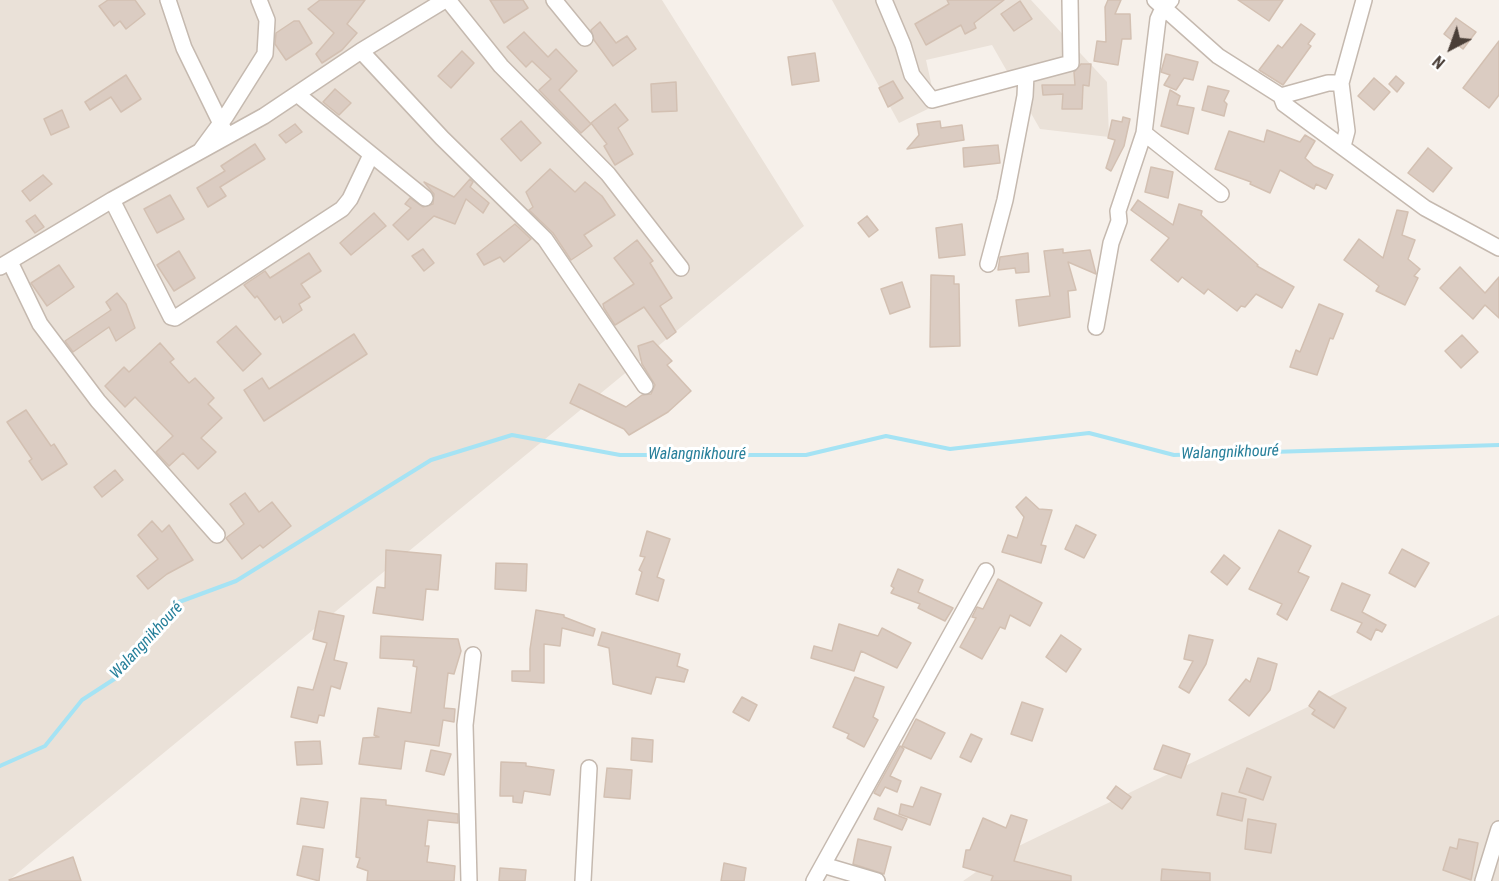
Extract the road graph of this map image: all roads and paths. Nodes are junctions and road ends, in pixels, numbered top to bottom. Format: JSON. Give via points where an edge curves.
{"nodes":[{"id":1,"x":168,"y":0,"type":"edge"},
{"id":2,"x":259,"y":0,"type":"edge"},
{"id":3,"x":446,"y":0,"type":"edge"},
{"id":4,"x":554,"y":0,"type":"edge"},
{"id":5,"x":884,"y":0,"type":"edge"},
{"id":6,"x":1070,"y":0,"type":"edge"},
{"id":7,"x":1364,"y":0,"type":"edge"},
{"id":8,"x":1163,"y":3,"type":"edge"},
{"id":9,"x":585,"y":38,"type":"dead end"},
{"id":10,"x":361,"y":51,"type":"junction"},
{"id":11,"x":1026,"y":75,"type":"junction"},
{"id":12,"x":1341,"y":83,"type":"junction"},
{"id":13,"x":297,"y":94,"type":"junction"},
{"id":14,"x":1281,"y":96,"type":"junction"},
{"id":15,"x":224,"y":131,"type":"junction"},
{"id":16,"x":1144,"y":133,"type":"junction"},
{"id":17,"x":1343,"y":146,"type":"junction"},
{"id":18,"x":371,"y":155,"type":"junction"},
{"id":19,"x":1221,"y":194,"type":"dead end"},
{"id":20,"x":425,"y":198,"type":"dead end"},
{"id":21,"x":112,"y":200,"type":"junction"},
{"id":22,"x":1499,"y":248,"type":"edge"},
{"id":23,"x":5,"y":264,"type":"edge"},
{"id":24,"x":988,"y":264,"type":"dead end"},
{"id":25,"x":681,"y":268,"type":"dead end"},
{"id":26,"x":1096,"y":327,"type":"dead end"},
{"id":27,"x":645,"y":386,"type":"dead end"},
{"id":28,"x":217,"y":535,"type":"dead end"},
{"id":29,"x":986,"y":571,"type":"dead end"},
{"id":30,"x":473,"y":655,"type":"dead end"},
{"id":31,"x":589,"y":768,"type":"dead end"},
{"id":32,"x":1499,"y":829,"type":"edge"},
{"id":33,"x":823,"y":865,"type":"junction"},
{"id":34,"x":469,"y":881,"type":"edge"},
{"id":35,"x":583,"y":881,"type":"edge"},
{"id":36,"x":814,"y":881,"type":"edge"},
{"id":37,"x":877,"y":881,"type":"edge"},
{"id":38,"x":1483,"y":881,"type":"edge"}],
"edges":[{"from":1,"to":15,"type":"street","via":[[184,48]]},
{"from":2,"to":15,"type":"street","via":[[267,20],[265,54]]},
{"from":3,"to":10,"type":"street"},
{"from":3,"to":25,"type":"street","via":[[501,66],[608,174]]},
{"from":4,"to":9,"type":"street"},
{"from":5,"to":11,"type":"street","via":[[912,75],[932,100]]},
{"from":6,"to":11,"type":"street","via":[[1071,63]]},
{"from":7,"to":12,"type":"street"},
{"from":8,"to":14,"type":"street","via":[[1218,56]]},
{"from":8,"to":16,"type":"street"},
{"from":10,"to":13,"type":"street"},
{"from":10,"to":27,"type":"street","via":[[545,239]]},
{"from":11,"to":24,"type":"street","via":[[1007,189]]},
{"from":12,"to":14,"type":"street"},
{"from":12,"to":17,"type":"street","via":[[1347,131]]},
{"from":13,"to":15,"type":"street"},
{"from":13,"to":18,"type":"street"},
{"from":14,"to":17,"type":"street","via":[[1284,104]]},
{"from":15,"to":21,"type":"street","via":[[197,154]]},
{"from":16,"to":19,"type":"street"},
{"from":16,"to":26,"type":"street","via":[[1118,211]]},
{"from":17,"to":22,"type":"street","via":[[1425,208]]},
{"from":18,"to":20,"type":"street"},
{"from":18,"to":21,"type":"street","via":[[342,209],[175,318],[171,317]]},
{"from":21,"to":23,"type":"street"},
{"from":23,"to":28,"type":"street","via":[[40,324],[98,401]]},
{"from":29,"to":33,"type":"street"},
{"from":30,"to":34,"type":"street","via":[[465,725]]},
{"from":31,"to":35,"type":"street"},
{"from":32,"to":38,"type":"street"},
{"from":33,"to":36,"type":"street"},
{"from":33,"to":37,"type":"street"}]}
